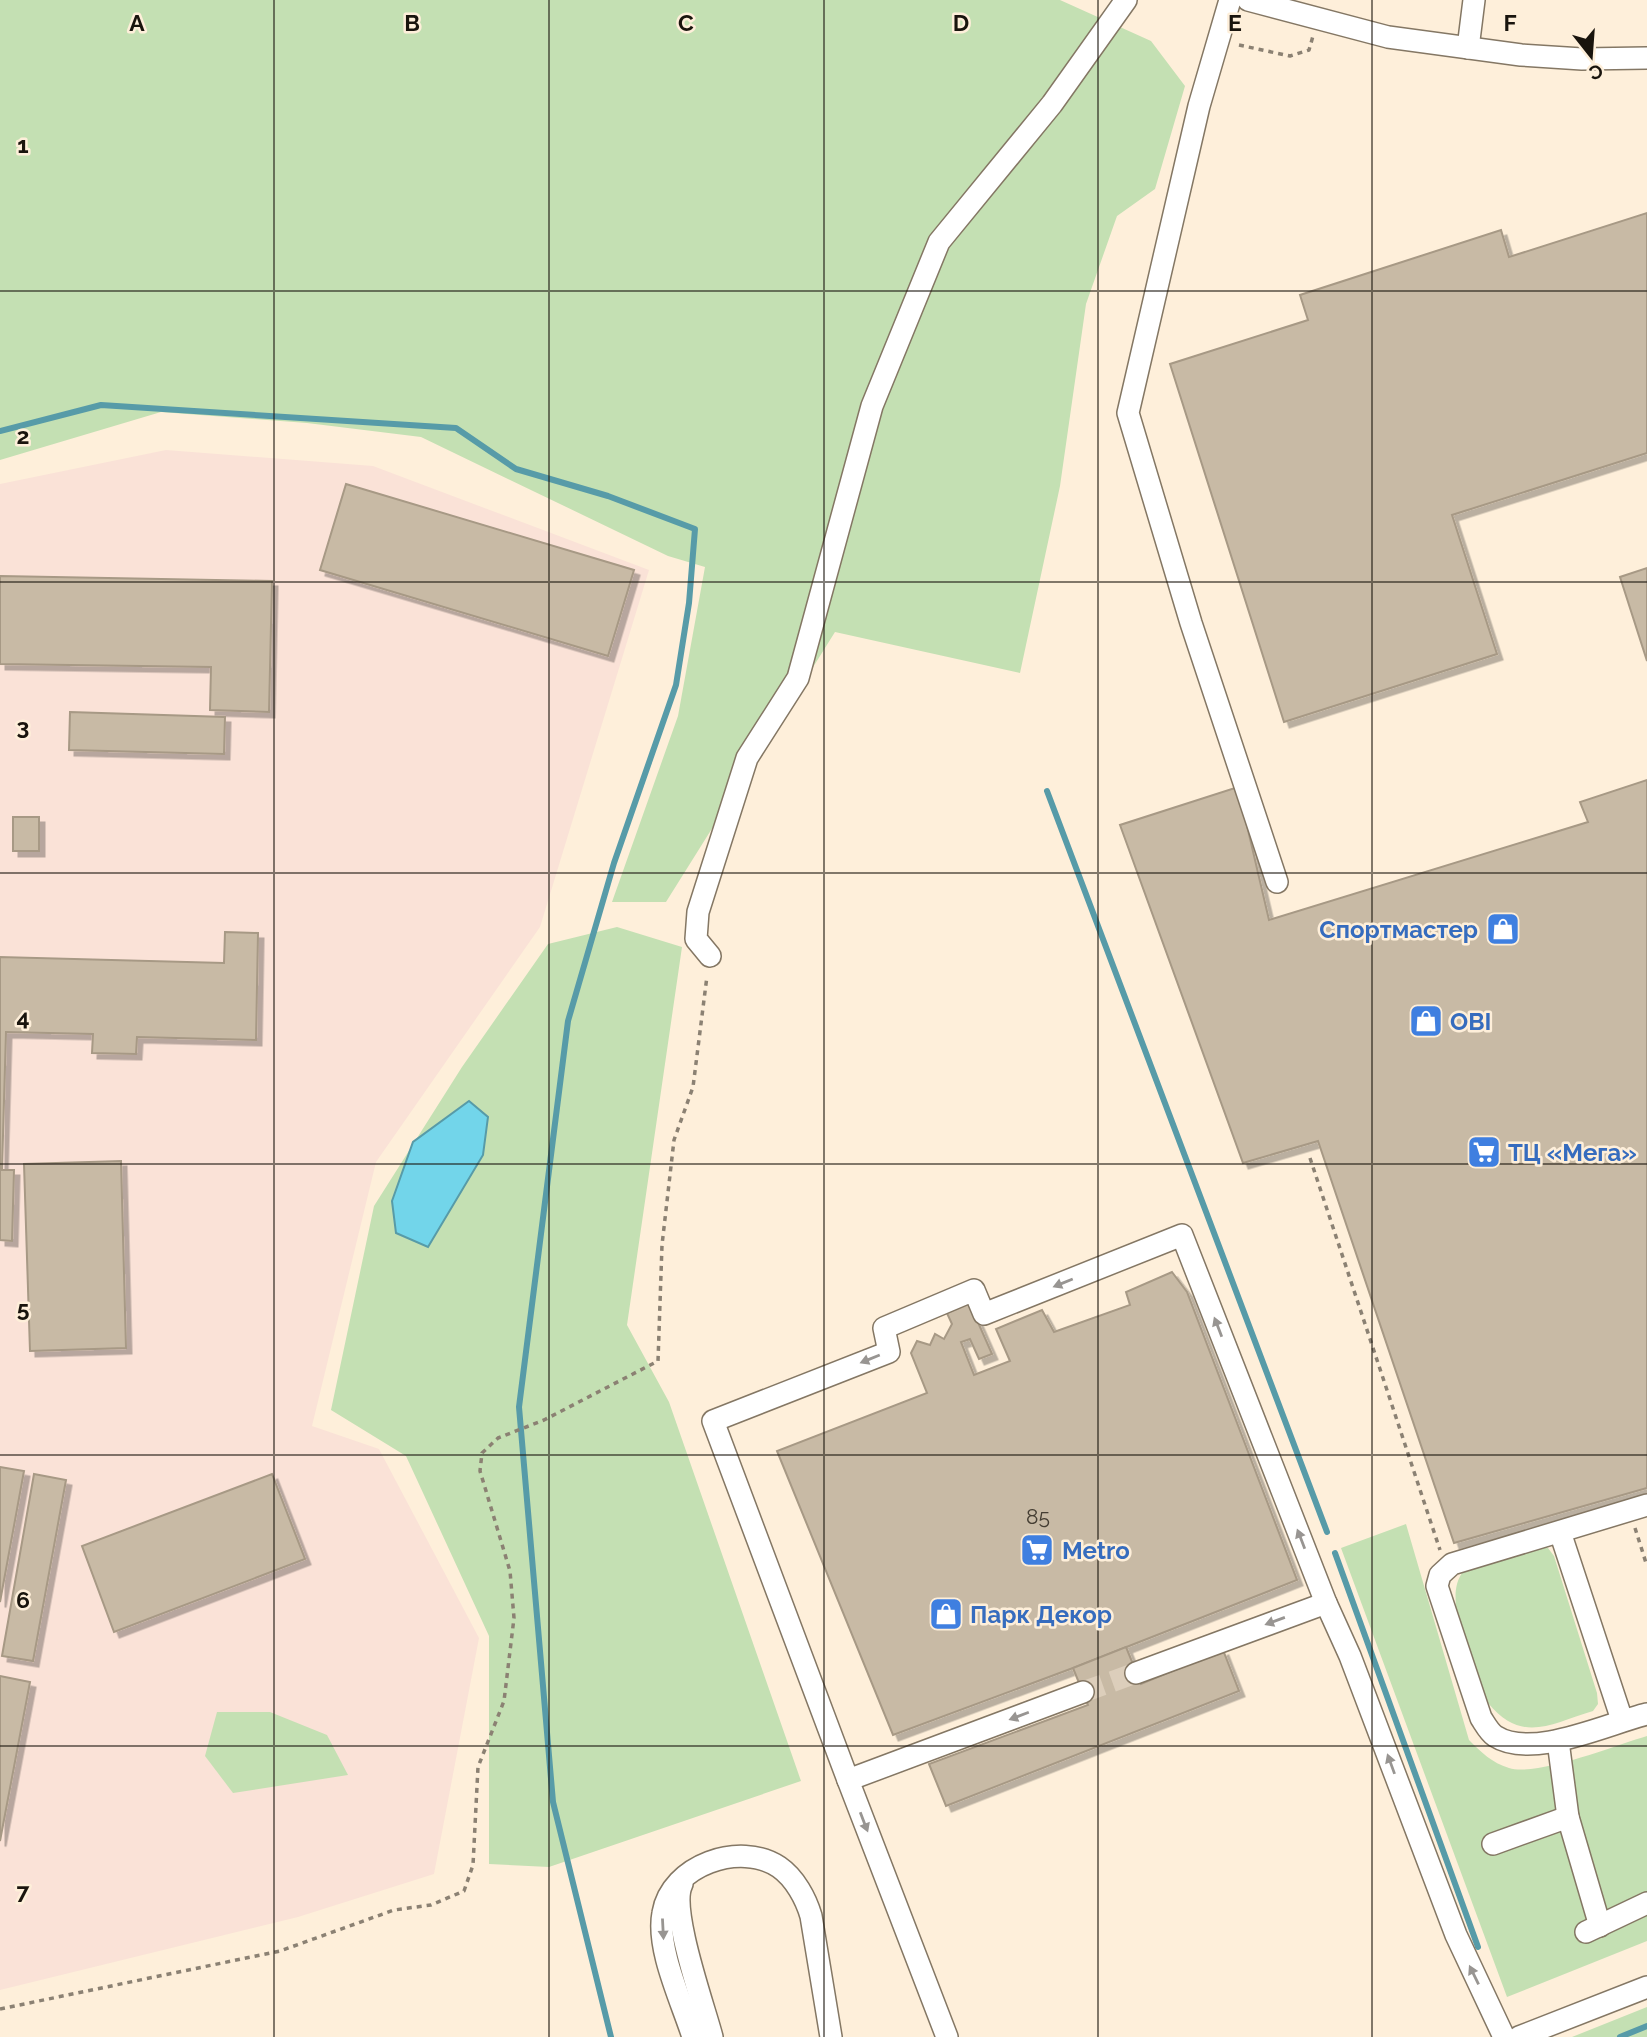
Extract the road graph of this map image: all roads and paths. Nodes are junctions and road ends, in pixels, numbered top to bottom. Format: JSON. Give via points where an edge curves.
{"nodes":[{"id":1,"x":1126,"y":0,"type":"edge"},
{"id":2,"x":1230,"y":0,"type":"edge"},
{"id":3,"x":1248,"y":0,"type":"edge"},
{"id":4,"x":1474,"y":0,"type":"edge"},
{"id":5,"x":1318,"y":19,"type":"junction"},
{"id":6,"x":1237,"y":45,"type":"dead end"},
{"id":7,"x":1468,"y":48,"type":"junction"},
{"id":8,"x":1647,"y":58,"type":"edge"},
{"id":9,"x":1277,"y":882,"type":"dead end"},
{"id":10,"x":710,"y":956,"type":"joint"},
{"id":11,"x":1310,"y":1158,"type":"dead end"},
{"id":12,"x":1638,"y":1507,"type":"edge"},
{"id":13,"x":1560,"y":1532,"type":"junction"},
{"id":14,"x":1441,"y":1554,"type":"dead end"},
{"id":15,"x":1647,"y":1566,"type":"edge"},
{"id":16,"x":1325,"y":1603,"type":"junction"},
{"id":17,"x":1136,"y":1673,"type":"tunnel mouth"},
{"id":18,"x":1083,"y":1692,"type":"tunnel mouth"},
{"id":19,"x":1647,"y":1714,"type":"edge"},
{"id":20,"x":1622,"y":1720,"type":"junction"},
{"id":21,"x":1558,"y":1741,"type":"junction"},
{"id":22,"x":848,"y":1780,"type":"junction"},
{"id":23,"x":1567,"y":1817,"type":"junction"},
{"id":24,"x":1493,"y":1844,"type":"dead end"},
{"id":25,"x":692,"y":1871,"type":"junction"},
{"id":26,"x":1647,"y":1903,"type":"edge"},
{"id":27,"x":1647,"y":1987,"type":"edge"},
{"id":28,"x":0,"y":2009,"type":"edge"},
{"id":29,"x":693,"y":2037,"type":"edge"},
{"id":30,"x":712,"y":2037,"type":"edge"},
{"id":31,"x":831,"y":2037,"type":"edge"},
{"id":32,"x":947,"y":2037,"type":"edge"},
{"id":33,"x":1504,"y":2037,"type":"edge"},
{"id":34,"x":1519,"y":2037,"type":"edge"}],
"edges":[{"from":1,"to":10,"type":"street","via":[[1052,104],[939,242],[872,405],[798,678],[747,758],[698,912],[696,939]]},
{"from":2,"to":9,"type":"street","via":[[1199,106],[1128,413],[1191,623]]},
{"from":3,"to":5,"type":"street"},
{"from":4,"to":7,"type":"street"},
{"from":5,"to":6,"type":"path","via":[[1309,50],[1290,56]]},
{"from":5,"to":7,"type":"street","via":[[1388,37]]},
{"from":7,"to":8,"type":"street","via":[[1521,55]]},
{"from":10,"to":28,"type":"path","via":[[693,1087],[674,1140],[662,1245],[658,1361],[544,1420],[498,1438],[482,1453],[480,1471],[510,1571],[514,1618],[504,1701],[478,1767],[473,1865],[464,1891],[431,1905],[394,1910],[280,1951]]},
{"from":11,"to":14,"type":"path"},
{"from":12,"to":13,"type":"street"},
{"from":12,"to":15,"type":"path"},
{"from":13,"to":20,"type":"street"},
{"from":13,"to":21,"type":"street","via":[[1457,1562],[1446,1567],[1437,1580],[1481,1718],[1493,1735],[1516,1744]]},
{"from":16,"to":17,"type":"street","one_way":true},
{"from":16,"to":22,"type":"street","one_way":true,"via":[[1182,1235],[984,1314],[974,1290],[884,1328],[888,1352],[713,1421]]},
{"from":33,"to":16,"type":"street","one_way":true,"via":[[1456,1935],[1350,1656]]},
{"from":18,"to":22,"type":"street","one_way":true},
{"from":19,"to":20,"type":"street"},
{"from":20,"to":21,"type":"street"},
{"from":21,"to":23,"type":"street"},
{"from":22,"to":32,"type":"street","one_way":true},
{"from":23,"to":24,"type":"street"},
{"from":23,"to":26,"type":"street","via":[[1593,1929]]},
{"from":25,"to":29,"type":"street","one_way":true,"via":[[672,1888],[662,1925]]},
{"from":25,"to":30,"type":"street","via":[[679,1888],[678,1908]]},
{"from":25,"to":31,"type":"street","via":[[729,1856],[751,1857],[779,1867],[792,1879],[811,1916]]},
{"from":27,"to":34,"type":"street"}]}
